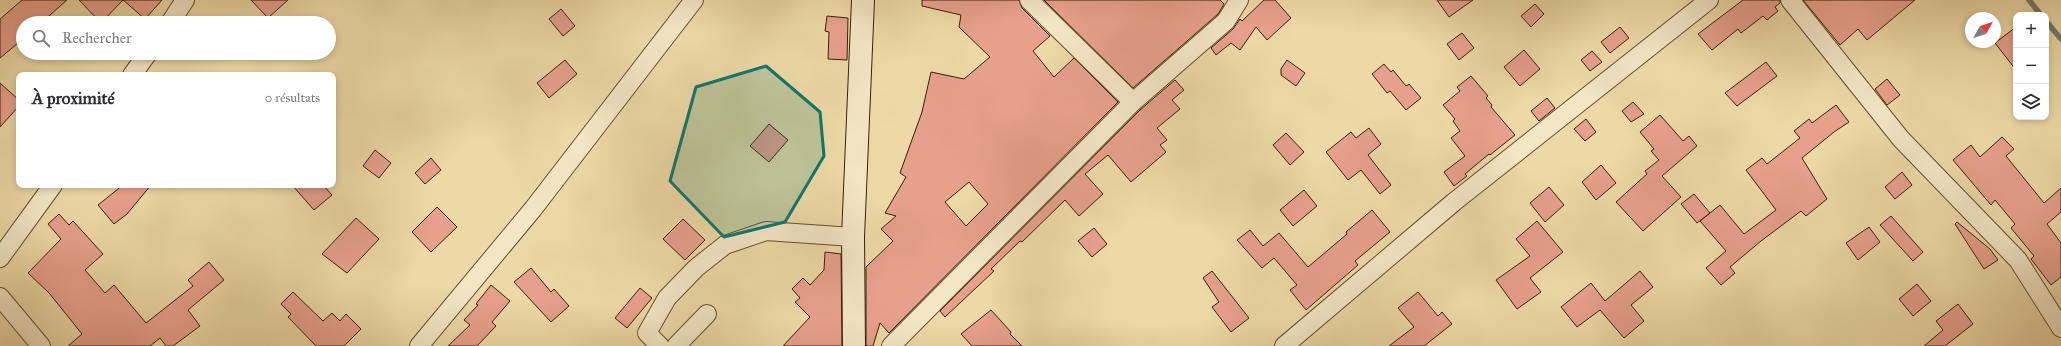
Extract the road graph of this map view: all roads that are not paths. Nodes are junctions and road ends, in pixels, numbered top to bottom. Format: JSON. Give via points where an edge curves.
{"nodes":[{"id":1,"x":185,"y":0,"type":"edge"},
{"id":2,"x":694,"y":0,"type":"edge"},
{"id":3,"x":863,"y":0,"type":"edge"},
{"id":4,"x":1029,"y":0,"type":"edge"},
{"id":5,"x":1239,"y":0,"type":"edge"},
{"id":6,"x":1709,"y":0,"type":"edge"},
{"id":7,"x":1790,"y":0,"type":"edge"},
{"id":8,"x":175,"y":16,"type":"edge"},
{"id":9,"x":143,"y":60,"type":"edge"},
{"id":10,"x":134,"y":72,"type":"edge"},
{"id":11,"x":1133,"y":102,"type":"junction"},
{"id":12,"x":51,"y":188,"type":"edge"},
{"id":13,"x":853,"y":237,"type":"junction"},
{"id":14,"x":0,"y":258,"type":"edge"},
{"id":15,"x":0,"y":297,"type":"edge"},
{"id":16,"x":707,"y":314,"type":"dead end"},
{"id":17,"x":2061,"y":328,"type":"edge"},
{"id":18,"x":41,"y":346,"type":"edge"},
{"id":19,"x":419,"y":346,"type":"edge"},
{"id":20,"x":660,"y":346,"type":"edge"},
{"id":21,"x":676,"y":346,"type":"edge"},
{"id":22,"x":854,"y":346,"type":"edge"},
{"id":23,"x":892,"y":346,"type":"edge"},
{"id":24,"x":1284,"y":346,"type":"edge"}],
"edges":[{"from":1,"to":8,"type":"street"},
{"from":2,"to":19,"type":"street","via":[[533,209]]},
{"from":3,"to":13,"type":"street"},
{"from":4,"to":11,"type":"street"},
{"from":5,"to":11,"type":"street","via":[[1226,21]]},
{"from":6,"to":24,"type":"street","via":[[1454,202]]},
{"from":7,"to":17,"type":"street","via":[[1901,139],[2018,260]]},
{"from":9,"to":10,"type":"street"},
{"from":11,"to":23,"type":"street"},
{"from":12,"to":14,"type":"street"},
{"from":13,"to":20,"type":"street","via":[[766,231],[725,245],[696,268],[667,298],[647,333]]},
{"from":13,"to":22,"type":"street"},
{"from":15,"to":18,"type":"street"},
{"from":16,"to":21,"type":"street"}]}
